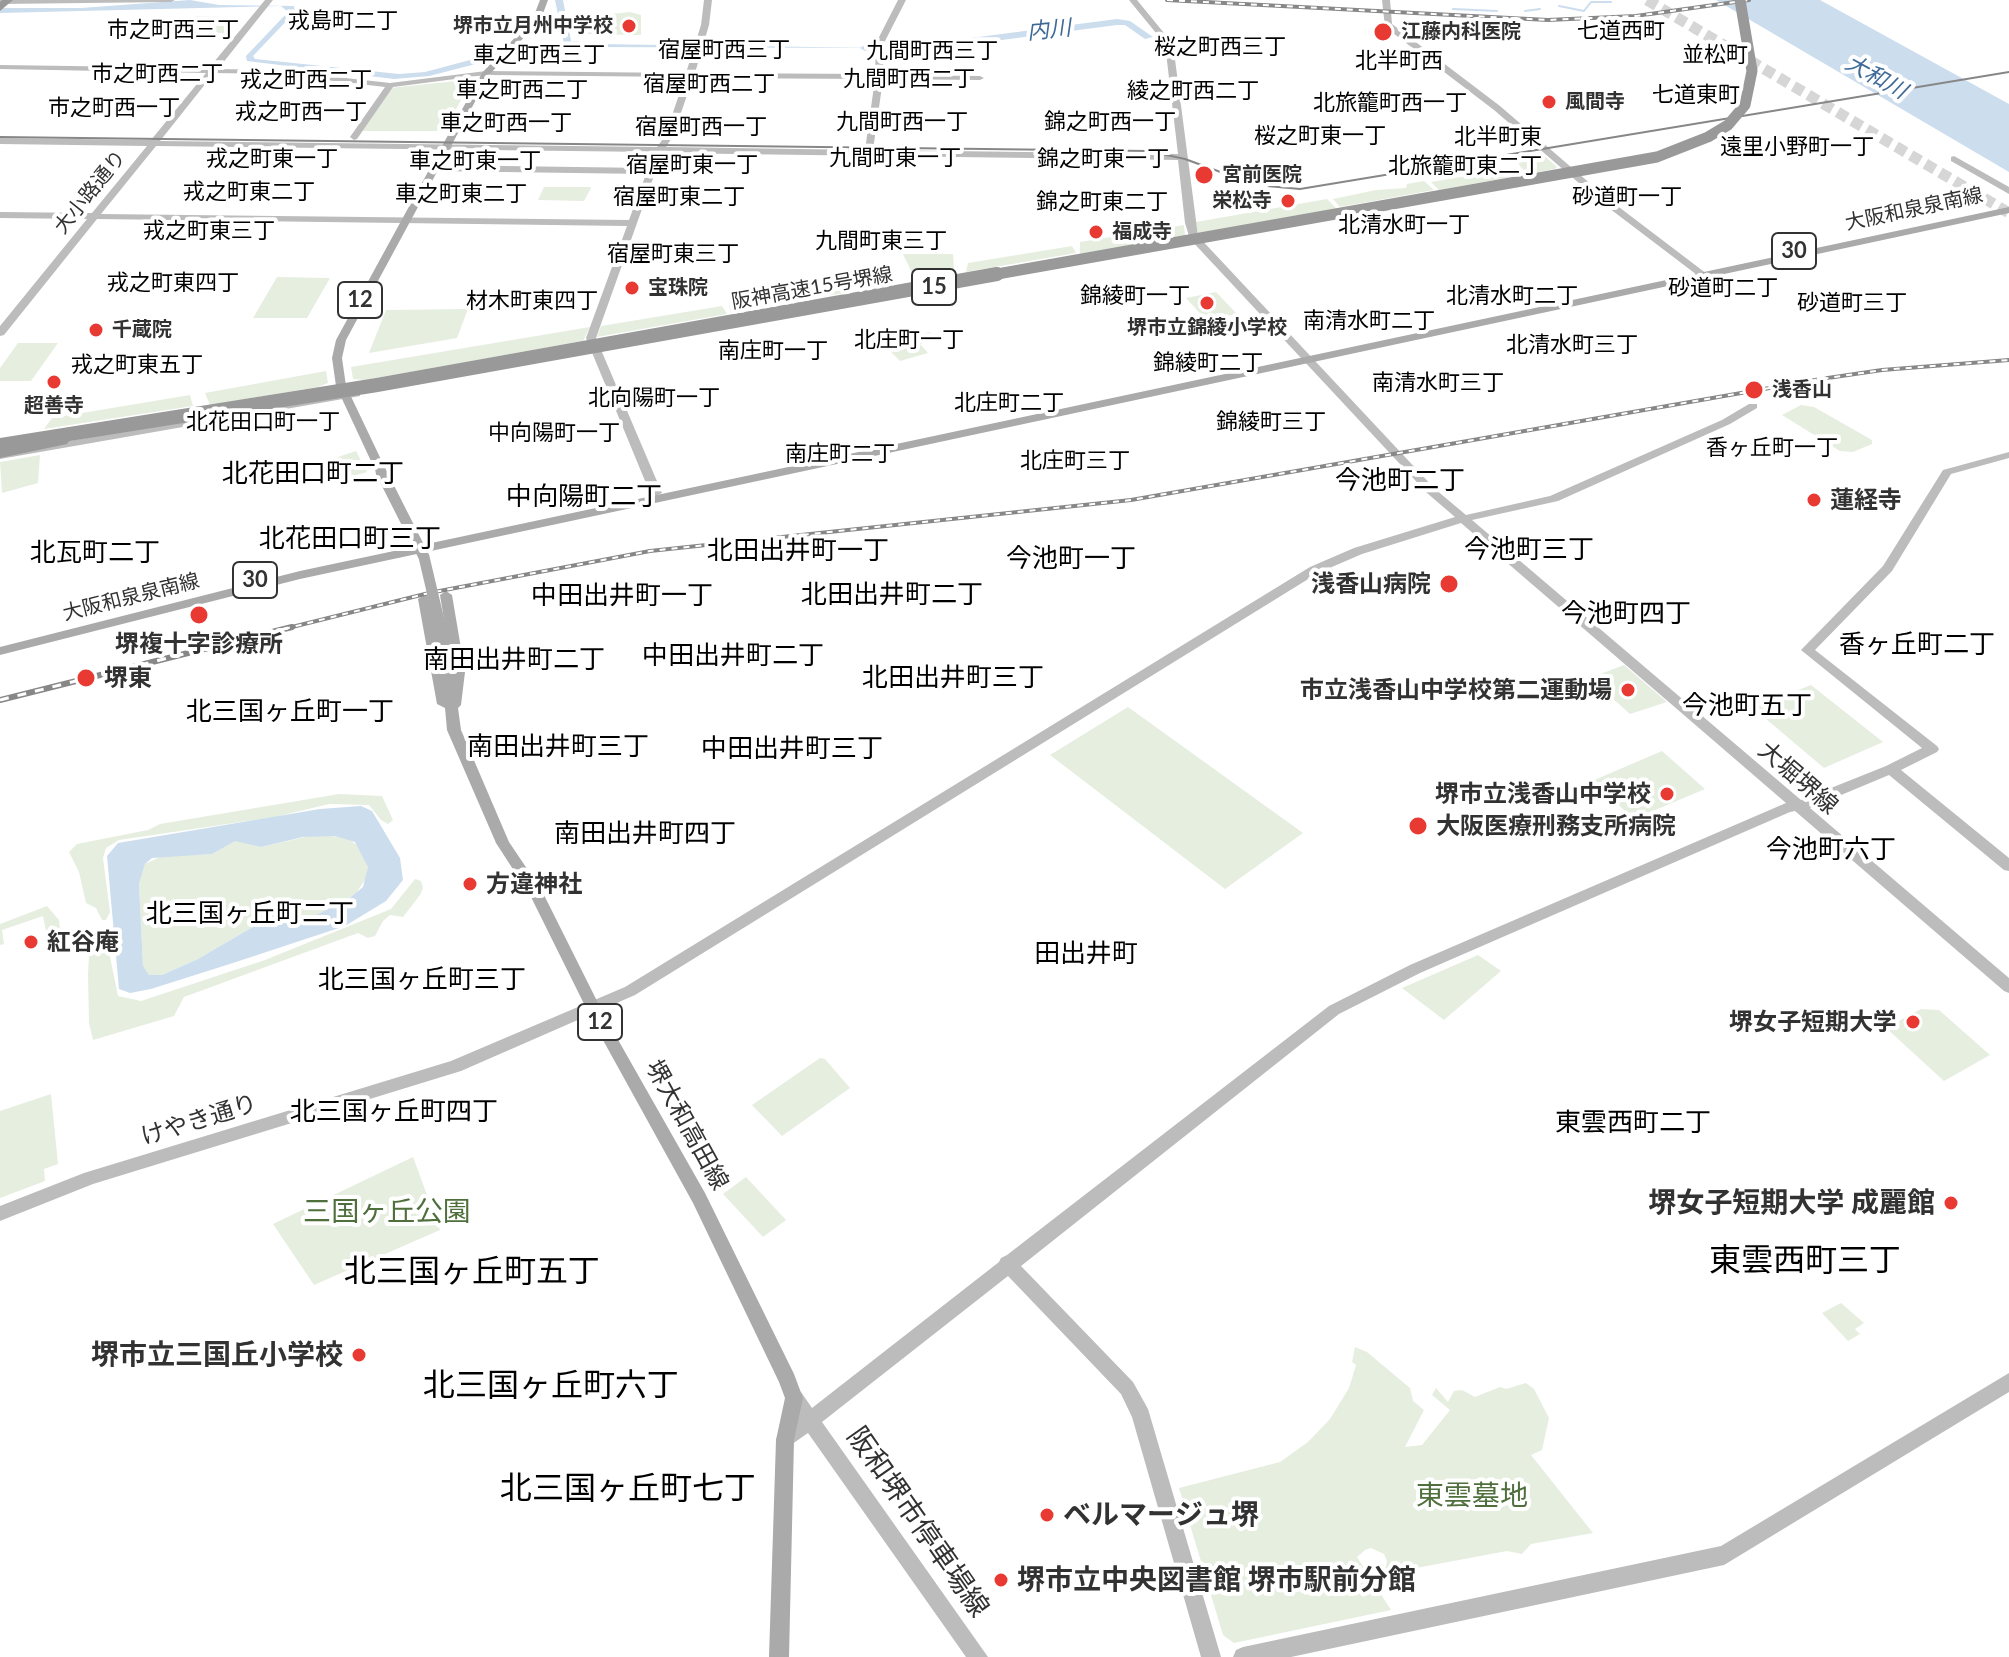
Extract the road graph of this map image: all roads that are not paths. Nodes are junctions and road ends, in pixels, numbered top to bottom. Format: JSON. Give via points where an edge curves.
{"nodes":[{"id":1,"x":121,"y":0,"type":"edge"},
{"id":2,"x":171,"y":0,"type":"edge"},
{"id":3,"x":544,"y":0,"type":"edge"},
{"id":4,"x":708,"y":0,"type":"edge"},
{"id":5,"x":902,"y":0,"type":"edge"},
{"id":6,"x":1133,"y":0,"type":"edge"},
{"id":7,"x":1386,"y":0,"type":"edge"},
{"id":8,"x":1733,"y":0,"type":"edge"},
{"id":9,"x":1740,"y":0,"type":"edge"},
{"id":10,"x":266,"y":3,"type":"edge"},
{"id":11,"x":3,"y":4,"type":"edge"},
{"id":12,"x":0,"y":67,"type":"edge"},
{"id":13,"x":212,"y":70,"type":"junction"},
{"id":14,"x":486,"y":73,"type":"junction"},
{"id":15,"x":690,"y":76,"type":"junction"},
{"id":16,"x":878,"y":78,"type":"junction"},
{"id":17,"x":980,"y":78,"type":"dead end"},
{"id":18,"x":390,"y":85,"type":"junction"},
{"id":19,"x":0,"y":133,"type":"edge"},
{"id":20,"x":354,"y":137,"type":"junction"},
{"id":21,"x":156,"y":139,"type":"junction"},
{"id":22,"x":0,"y":141,"type":"edge"},
{"id":23,"x":447,"y":142,"type":"junction"},
{"id":24,"x":665,"y":144,"type":"junction"},
{"id":25,"x":1179,"y":146,"type":"junction"},
{"id":26,"x":870,"y":147,"type":"junction"},
{"id":27,"x":1078,"y":149,"type":"junction"},
{"id":28,"x":1182,"y":157,"type":"junction"},
{"id":29,"x":1954,"y":159,"type":"dead end"},
{"id":30,"x":433,"y":168,"type":"junction"},
{"id":31,"x":651,"y":171,"type":"junction"},
{"id":32,"x":1570,"y":172,"type":"junction"},
{"id":33,"x":2009,"y":191,"type":"edge"},
{"id":34,"x":2009,"y":208,"type":"edge"},
{"id":35,"x":0,"y":215,"type":"edge"},
{"id":36,"x":93,"y":216,"type":"junction"},
{"id":37,"x":403,"y":220,"type":"junction"},
{"id":38,"x":632,"y":223,"type":"junction"},
{"id":39,"x":1195,"y":239,"type":"junction"},
{"id":40,"x":1701,"y":274,"type":"junction"},
{"id":41,"x":0,"y":333,"type":"edge"},
{"id":42,"x":592,"y":345,"type":"junction"},
{"id":43,"x":1306,"y":358,"type":"junction"},
{"id":44,"x":377,"y":385,"type":"junction"},
{"id":45,"x":343,"y":391,"type":"junction"},
{"id":46,"x":1753,"y":406,"type":"dead end"},
{"id":47,"x":0,"y":444,"type":"edge"},
{"id":48,"x":0,"y":455,"type":"edge"},
{"id":49,"x":2009,"y":455,"type":"edge"},
{"id":50,"x":656,"y":493,"type":"junction"},
{"id":51,"x":1463,"y":519,"type":"junction"},
{"id":52,"x":446,"y":595,"type":"dead end"},
{"id":53,"x":424,"y":599,"type":"dead end"},
{"id":54,"x":0,"y":644,"type":"edge"},
{"id":55,"x":0,"y":651,"type":"edge"},
{"id":56,"x":453,"y":713,"type":"junction"},
{"id":57,"x":1891,"y":769,"type":"junction"},
{"id":58,"x":1797,"y":806,"type":"junction"},
{"id":59,"x":2009,"y":866,"type":"edge"},
{"id":60,"x":2009,"y":987,"type":"edge"},
{"id":61,"x":592,"y":1007,"type":"junction"},
{"id":62,"x":0,"y":1214,"type":"edge"},
{"id":63,"x":1007,"y":1263,"type":"junction"},
{"id":64,"x":2009,"y":1382,"type":"edge"},
{"id":65,"x":794,"y":1398,"type":"junction"},
{"id":66,"x":810,"y":1420,"type":"junction"},
{"id":67,"x":785,"y":1440,"type":"junction"},
{"id":68,"x":779,"y":1657,"type":"edge"},
{"id":69,"x":978,"y":1657,"type":"edge"},
{"id":70,"x":1211,"y":1657,"type":"edge"},
{"id":71,"x":1243,"y":1657,"type":"edge"}],
"edges":[{"from":1,"to":11,"type":"street"},
{"from":2,"to":11,"type":"street"},
{"from":3,"to":14,"type":"main road","name":"堺大和高田線","number":"12","via":[[537,19]]},
{"from":4,"to":15,"type":"street"},
{"from":5,"to":16,"type":"street","via":[[879,48]]},
{"from":6,"to":25,"type":"street","via":[[1164,39]]},
{"from":7,"to":32,"type":"street","via":[[1388,25]]},
{"from":8,"to":47,"type":"highway","name":"阪神高速15号堺線","number":"15","bridge":true,"via":[[1745,77],[1738,103],[1712,129],[1652,153],[1092,257]]},
{"from":9,"to":44,"type":"highway","name":"阪神高速15号堺線","number":"15","bridge":true,"via":[[1752,78],[1745,105],[1728,125],[1708,137],[1657,157]]},
{"from":10,"to":13,"type":"street","name":"大小路通り"},
{"from":12,"to":13,"type":"street"},
{"from":13,"to":18,"type":"street"},
{"from":13,"to":21,"type":"street","name":"大小路通り"},
{"from":14,"to":15,"type":"street"},
{"from":14,"to":18,"type":"street"},
{"from":14,"to":23,"type":"main road","name":"堺大和高田線","number":"12"},
{"from":15,"to":16,"type":"street"},
{"from":15,"to":24,"type":"street"},
{"from":16,"to":17,"type":"street"},
{"from":16,"to":26,"type":"street"},
{"from":18,"to":20,"type":"street"},
{"from":19,"to":21,"type":"street"},
{"from":20,"to":21,"type":"street"},
{"from":20,"to":23,"type":"street"},
{"from":21,"to":22,"type":"street"},
{"from":21,"to":23,"type":"street"},
{"from":21,"to":36,"type":"street","name":"大小路通り"},
{"from":23,"to":24,"type":"street"},
{"from":23,"to":30,"type":"main road","name":"堺大和高田線","number":"12"},
{"from":24,"to":26,"type":"street"},
{"from":24,"to":31,"type":"street"},
{"from":25,"to":27,"type":"street"},
{"from":25,"to":28,"type":"street"},
{"from":26,"to":27,"type":"street"},
{"from":27,"to":28,"type":"street"},
{"from":28,"to":39,"type":"street"},
{"from":29,"to":33,"type":"street"},
{"from":30,"to":31,"type":"street"},
{"from":30,"to":37,"type":"main road","name":"堺大和高田線","number":"12"},
{"from":31,"to":38,"type":"street"},
{"from":32,"to":39,"type":"street"},
{"from":32,"to":40,"type":"street"},
{"from":34,"to":40,"type":"main road","name":"大阪和泉泉南線","number":"30"},
{"from":35,"to":36,"type":"street"},
{"from":36,"to":37,"type":"street"},
{"from":36,"to":41,"type":"street","name":"大小路通り"},
{"from":37,"to":38,"type":"street"},
{"from":37,"to":45,"type":"main road","name":"堺大和高田線","number":"12","via":[[341,340],[337,358]]},
{"from":38,"to":42,"type":"street"},
{"from":39,"to":42,"type":"street"},
{"from":39,"to":43,"type":"street","name":"大堀堺線"},
{"from":40,"to":43,"type":"main road","name":"大阪和泉泉南線","number":"30"},
{"from":42,"to":45,"type":"street"},
{"from":42,"to":50,"type":"street"},
{"from":43,"to":50,"type":"main road","name":"大阪和泉泉南線","number":"30"},
{"from":43,"to":51,"type":"street","name":"大堀堺線"},
{"from":43,"to":55,"type":"main road","name":"大阪和泉泉南線","number":"30","via":[[300,575]]},
{"from":44,"to":47,"type":"highway","name":"阪神高速15号堺線","number":"15","bridge":true},
{"from":44,"to":48,"type":"highway","bridge":true},
{"from":45,"to":47,"type":"street"},
{"from":45,"to":48,"type":"street"},
{"from":45,"to":56,"type":"main road","name":"堺大和高田線","number":"12","bridge":true,"via":[[424,557]]},
{"from":46,"to":51,"type":"street","name":"けやき通り","via":[[1554,499]]},
{"from":49,"to":57,"type":"street","via":[[1947,472],[1888,568],[1807,650],[1932,749]]},
{"from":50,"to":54,"type":"main road","name":"大阪和泉泉南線","number":"30","via":[[298,570]]},
{"from":51,"to":58,"type":"street","name":"大堀堺線"},
{"from":51,"to":61,"type":"street","name":"けやき通り","via":[[1314,570],[644,983]]},
{"from":52,"to":56,"type":"main road","via":[[459,672]]},
{"from":53,"to":56,"type":"main road","via":[[441,701]]},
{"from":56,"to":61,"type":"main road","name":"堺大和高田線","number":"12","via":[[454,730],[503,843],[537,895]]},
{"from":57,"to":58,"type":"street"},
{"from":57,"to":59,"type":"street"},
{"from":58,"to":60,"type":"street","name":"大堀堺線"},
{"from":58,"to":63,"type":"street","via":[[1415,969],[1334,1010]]},
{"from":61,"to":62,"type":"street","name":"けやき通り","via":[[455,1066],[90,1178]]},
{"from":61,"to":65,"type":"main road","name":"堺大和高田線","number":"12","via":[[699,1198]]},
{"from":63,"to":66,"type":"street"},
{"from":63,"to":70,"type":"street","via":[[1127,1388],[1141,1415]]},
{"from":64,"to":71,"type":"street","via":[[1724,1555]]},
{"from":65,"to":66,"type":"street","name":"阪和堺市停車場線"},
{"from":65,"to":67,"type":"main road"},
{"from":66,"to":67,"type":"street"},
{"from":66,"to":69,"type":"street","name":"阪和堺市停車場線"},
{"from":67,"to":68,"type":"main road"}]}
